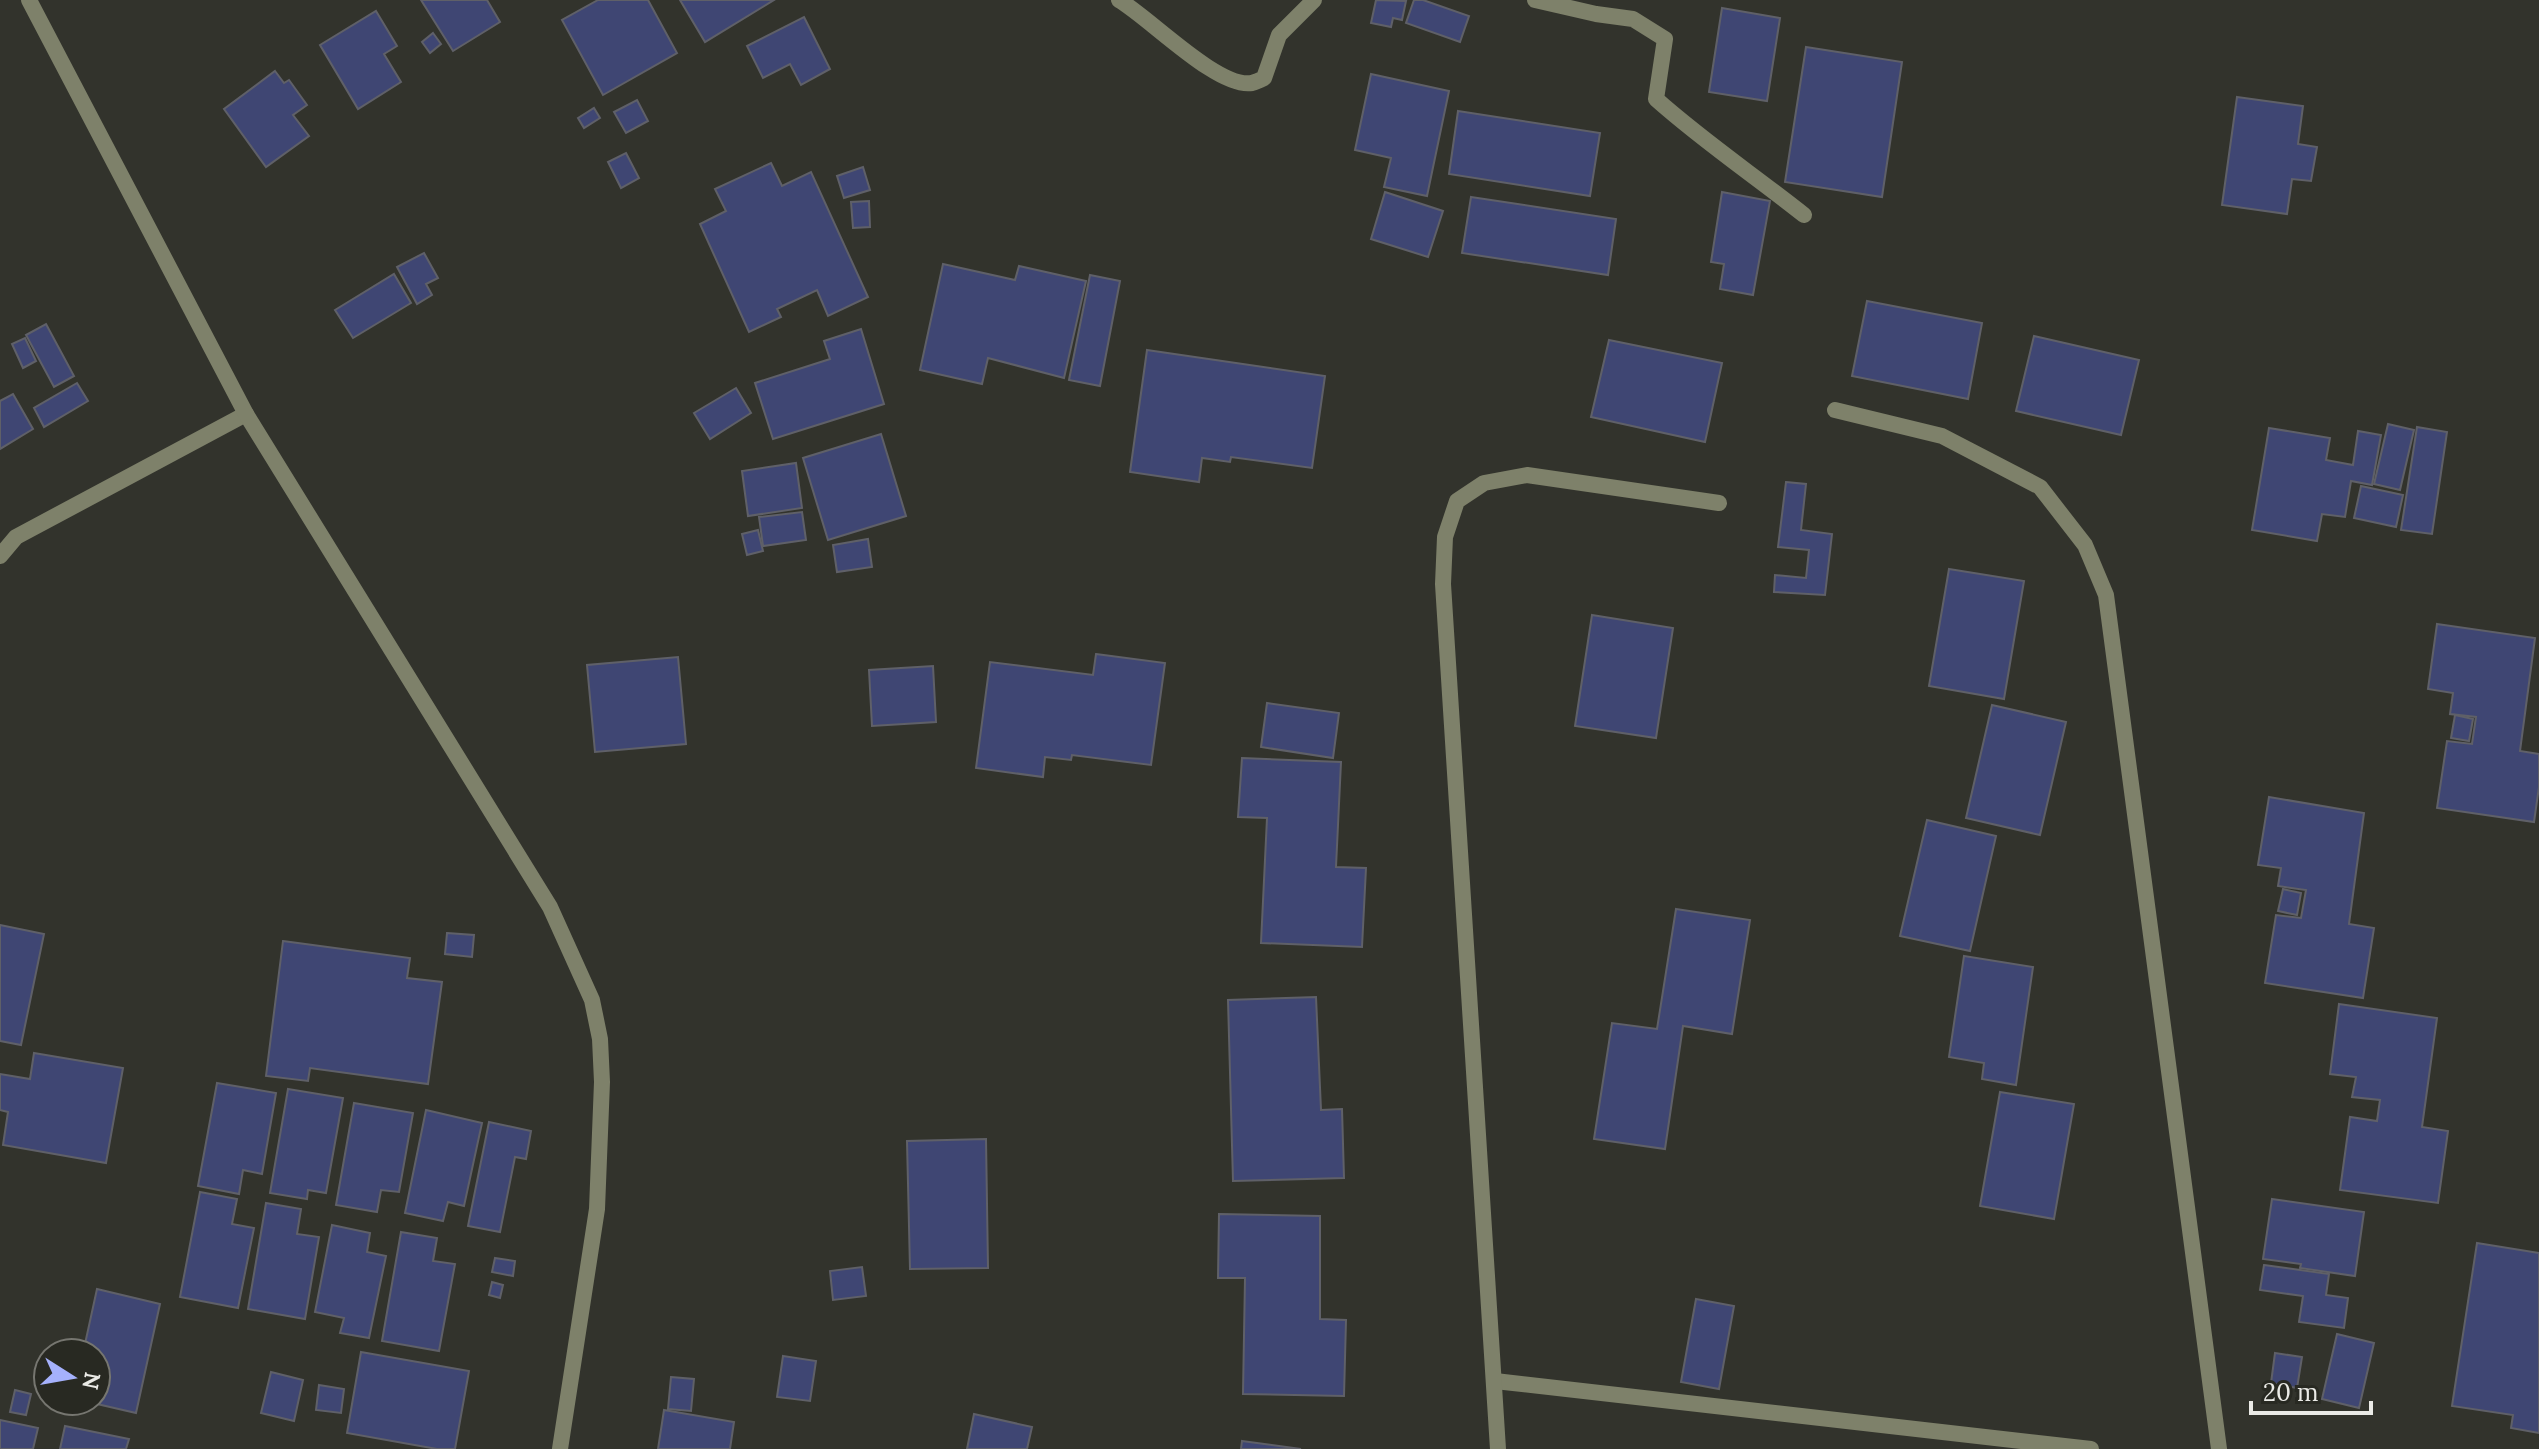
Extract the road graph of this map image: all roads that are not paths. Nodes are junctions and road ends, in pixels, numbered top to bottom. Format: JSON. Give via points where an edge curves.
{"nodes":[{"id":1,"x":29,"y":0,"type":"edge"},
{"id":2,"x":1119,"y":0,"type":"edge"},
{"id":3,"x":1314,"y":0,"type":"edge"},
{"id":4,"x":1535,"y":0,"type":"edge"},
{"id":5,"x":1804,"y":215,"type":"dead end"},
{"id":6,"x":1835,"y":410,"type":"dead end"},
{"id":7,"x":246,"y":414,"type":"junction"},
{"id":8,"x":1719,"y":503,"type":"dead end"},
{"id":9,"x":0,"y":556,"type":"edge"},
{"id":10,"x":1495,"y":1381,"type":"junction"},
{"id":11,"x":560,"y":1449,"type":"edge"},
{"id":12,"x":1498,"y":1449,"type":"edge"},
{"id":13,"x":2091,"y":1449,"type":"edge"},
{"id":14,"x":2219,"y":1449,"type":"edge"}],
"edges":[{"from":1,"to":7,"type":"street"},
{"from":2,"to":3,"type":"street","via":[[1211,70],[1251,83],[1264,78],[1279,35]]},
{"from":4,"to":5,"type":"street","via":[[1633,19],[1665,39],[1656,99]]},
{"from":6,"to":14,"type":"street","via":[[1942,436],[2040,487],[2085,545],[2106,595]]},
{"from":7,"to":9,"type":"street","via":[[16,537]]},
{"from":7,"to":11,"type":"street","via":[[550,907],[592,1000],[602,1082],[597,1209]]},
{"from":8,"to":10,"type":"street","via":[[1527,475],[1484,483],[1457,501],[1445,537],[1443,584]]},
{"from":10,"to":12,"type":"street"},
{"from":10,"to":13,"type":"street"}]}
